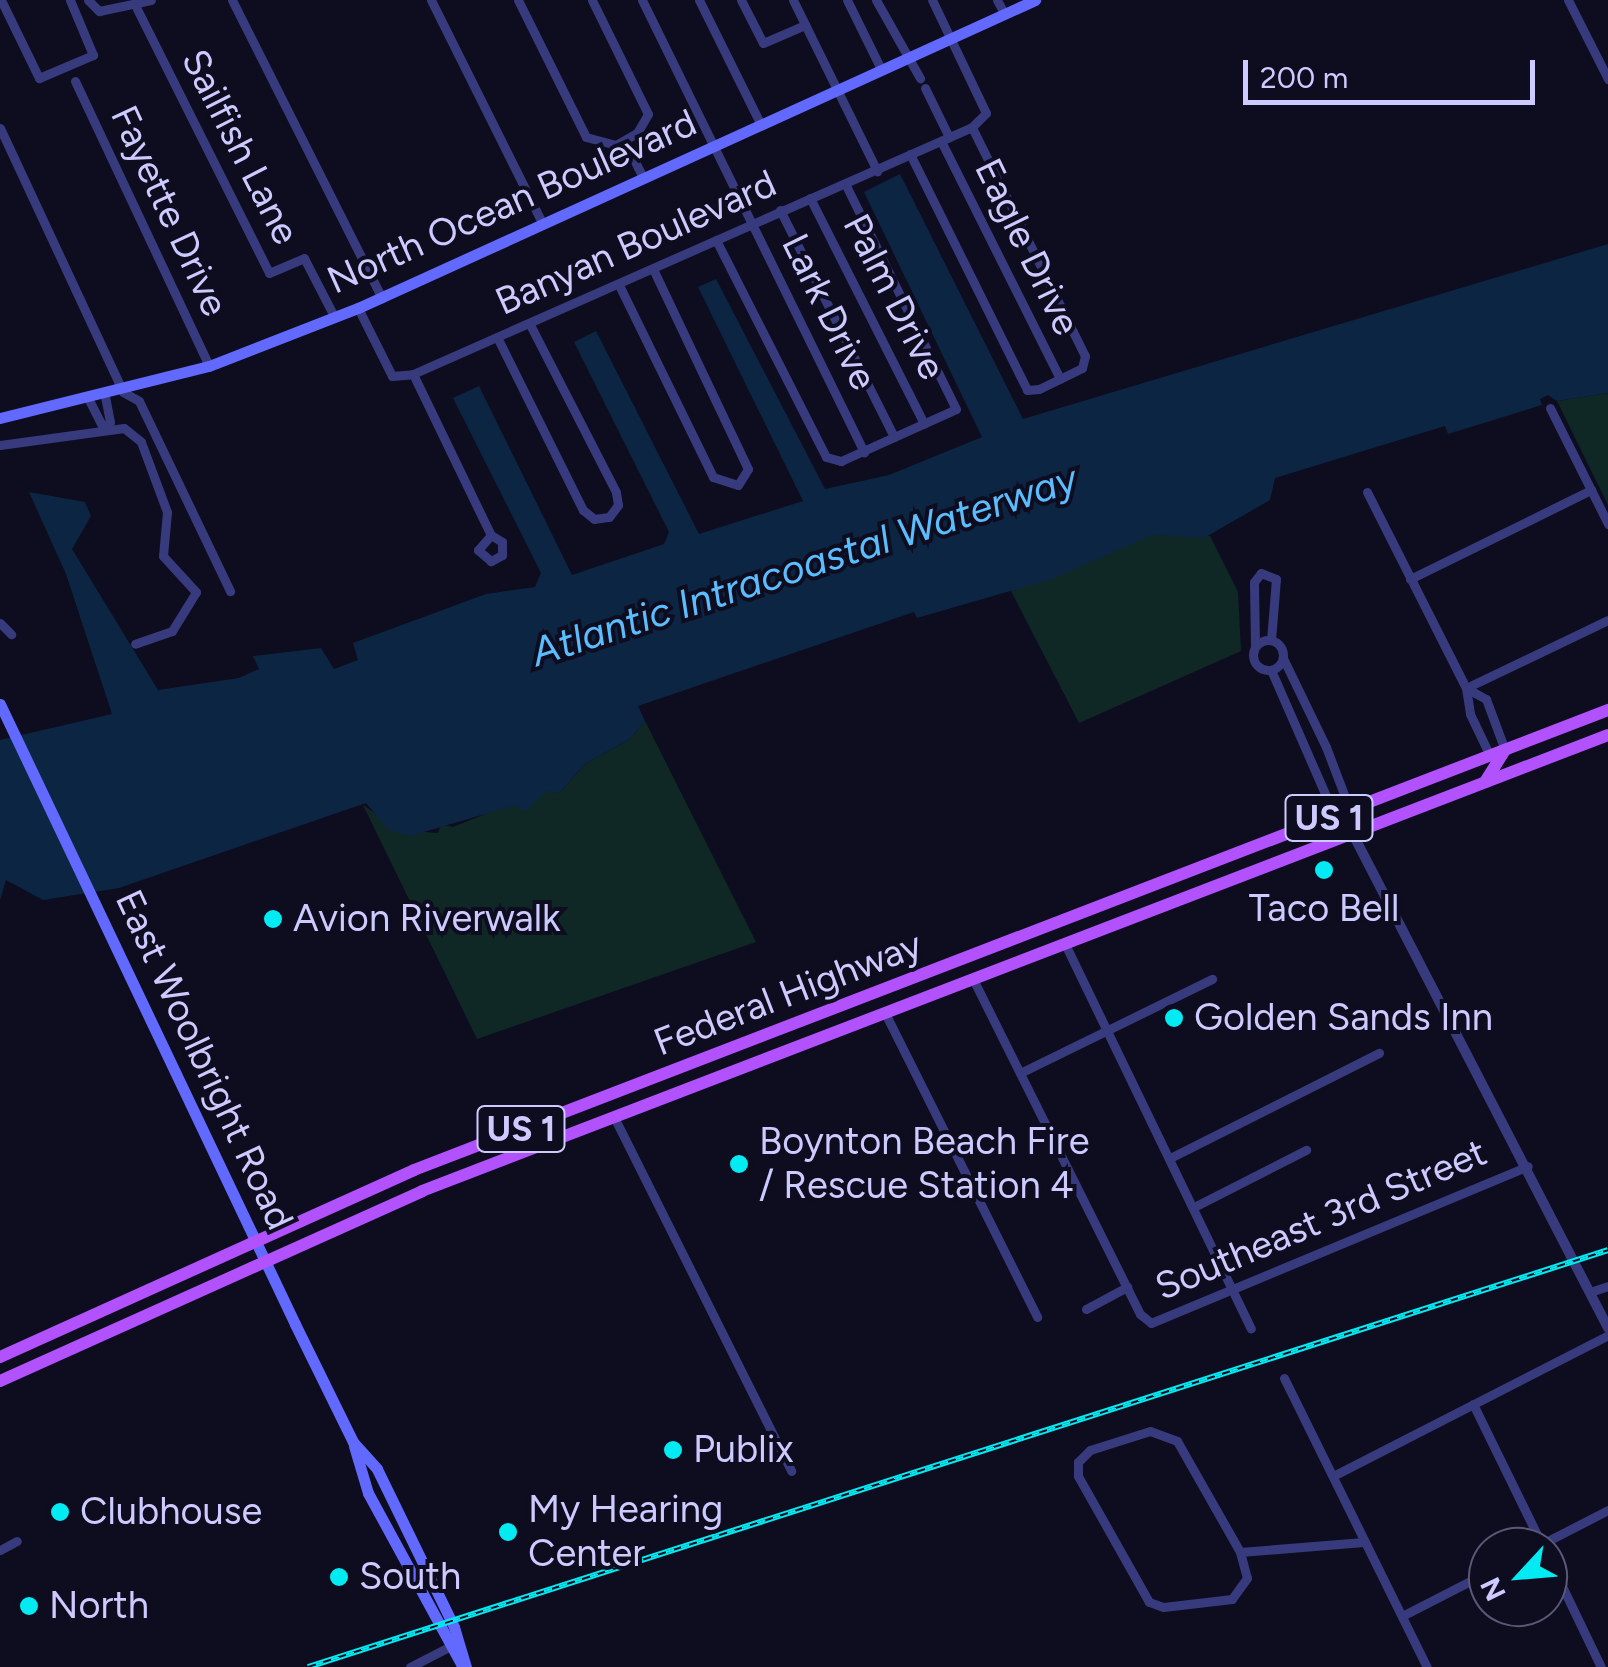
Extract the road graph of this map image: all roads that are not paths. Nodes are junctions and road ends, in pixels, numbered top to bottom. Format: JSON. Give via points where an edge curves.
{"nodes":[{"id":1,"x":0,"y":0,"type":"edge"},
{"id":2,"x":70,"y":0,"type":"edge"},
{"id":3,"x":88,"y":0,"type":"edge"},
{"id":4,"x":151,"y":0,"type":"edge"},
{"id":5,"x":232,"y":0,"type":"edge"},
{"id":6,"x":431,"y":0,"type":"edge"},
{"id":7,"x":518,"y":0,"type":"edge"},
{"id":8,"x":592,"y":0,"type":"edge"},
{"id":9,"x":642,"y":0,"type":"edge"},
{"id":10,"x":698,"y":0,"type":"edge"},
{"id":11,"x":741,"y":0,"type":"edge"},
{"id":12,"x":793,"y":0,"type":"edge"},
{"id":13,"x":847,"y":0,"type":"edge"},
{"id":14,"x":876,"y":0,"type":"edge"},
{"id":15,"x":932,"y":0,"type":"edge"},
{"id":16,"x":997,"y":0,"type":"edge"},
{"id":17,"x":1035,"y":0,"type":"edge"},
{"id":18,"x":1568,"y":0,"type":"edge"},
{"id":19,"x":137,"y":9,"type":"dead end"},
{"id":20,"x":1004,"y":13,"type":"junction"},
{"id":21,"x":805,"y":25,"type":"junction"},
{"id":22,"x":953,"y":42,"type":"junction"},
{"id":23,"x":905,"y":59,"type":"junction"},
{"id":24,"x":881,"y":69,"type":"junction"},
{"id":25,"x":920,"y":78,"type":"dead end"},
{"id":26,"x":1608,"y":79,"type":"edge"},
{"id":27,"x":75,"y":81,"type":"dead end"},
{"id":28,"x":926,"y":88,"type":"dead end"},
{"id":29,"x":836,"y":90,"type":"junction"},
{"id":30,"x":760,"y":123,"type":"junction"},
{"id":31,"x":972,"y":126,"type":"junction"},
{"id":32,"x":0,"y":128,"type":"edge"},
{"id":33,"x":945,"y":139,"type":"junction"},
{"id":34,"x":625,"y":142,"type":"junction"},
{"id":35,"x":716,"y":144,"type":"junction"},
{"id":36,"x":910,"y":154,"type":"junction"},
{"id":37,"x":878,"y":171,"type":"junction"},
{"id":38,"x":642,"y":176,"type":"junction"},
{"id":39,"x":847,"y":187,"type":"junction"},
{"id":40,"x":810,"y":198,"type":"junction"},
{"id":41,"x":780,"y":210,"type":"junction"},
{"id":42,"x":541,"y":221,"type":"junction"},
{"id":43,"x":752,"y":224,"type":"junction"},
{"id":44,"x":716,"y":240,"type":"junction"},
{"id":45,"x":653,"y":269,"type":"junction"},
{"id":46,"x":619,"y":285,"type":"junction"},
{"id":47,"x":382,"y":298,"type":"junction"},
{"id":48,"x":358,"y":308,"type":"junction"},
{"id":49,"x":334,"y":316,"type":"junction"},
{"id":50,"x":530,"y":325,"type":"junction"},
{"id":51,"x":498,"y":339,"type":"junction"},
{"id":52,"x":209,"y":366,"type":"junction"},
{"id":53,"x":414,"y":374,"type":"junction"},
{"id":54,"x":1060,"y":379,"type":"junction"},
{"id":55,"x":123,"y":392,"type":"junction"},
{"id":56,"x":105,"y":396,"type":"junction"},
{"id":57,"x":89,"y":400,"type":"junction"},
{"id":58,"x":1550,"y":408,"type":"dead end"},
{"id":59,"x":0,"y":418,"type":"edge"},
{"id":60,"x":924,"y":424,"type":"junction"},
{"id":61,"x":103,"y":428,"type":"junction"},
{"id":62,"x":894,"y":436,"type":"junction"},
{"id":63,"x":0,"y":445,"type":"edge"},
{"id":64,"x":864,"y":452,"type":"junction"},
{"id":65,"x":1591,"y":490,"type":"junction"},
{"id":66,"x":1367,"y":492,"type":"dead end"},
{"id":67,"x":1608,"y":524,"type":"edge"},
{"id":68,"x":491,"y":535,"type":"dead end"},
{"id":69,"x":1410,"y":579,"type":"junction"},
{"id":70,"x":230,"y":590,"type":"dead end"},
{"id":71,"x":1608,"y":620,"type":"edge"},
{"id":72,"x":0,"y":623,"type":"edge"},
{"id":73,"x":11,"y":634,"type":"dead end"},
{"id":74,"x":1271,"y":640,"type":"junction"},
{"id":75,"x":135,"y":644,"type":"dead end"},
{"id":76,"x":1255,"y":646,"type":"junction"},
{"id":77,"x":1283,"y":658,"type":"junction"},
{"id":78,"x":1270,"y":670,"type":"junction"},
{"id":79,"x":1466,"y":688,"type":"junction"},
{"id":80,"x":0,"y":704,"type":"edge"},
{"id":81,"x":1608,"y":710,"type":"edge"},
{"id":82,"x":1608,"y":735,"type":"edge"},
{"id":83,"x":1505,"y":750,"type":"junction"},
{"id":84,"x":1490,"y":756,"type":"junction"},
{"id":85,"x":1484,"y":784,"type":"junction"},
{"id":86,"x":1342,"y":813,"type":"junction"},
{"id":87,"x":1351,"y":834,"type":"junction"},
{"id":88,"x":1160,"y":882,"type":"junction"},
{"id":89,"x":1050,"y":926,"type":"junction"},
{"id":90,"x":1065,"y":944,"type":"junction"},
{"id":91,"x":1046,"y":951,"type":"junction"},
{"id":92,"x":973,"y":979,"type":"junction"},
{"id":93,"x":1212,"y":979,"type":"dead end"},
{"id":94,"x":885,"y":1013,"type":"junction"},
{"id":95,"x":1106,"y":1033,"type":"junction"},
{"id":96,"x":1379,"y":1054,"type":"dead end"},
{"id":97,"x":1020,"y":1074,"type":"junction"},
{"id":98,"x":628,"y":1088,"type":"junction"},
{"id":99,"x":607,"y":1096,"type":"junction"},
{"id":100,"x":614,"y":1117,"type":"junction"},
{"id":101,"x":598,"y":1123,"type":"junction"},
{"id":102,"x":1306,"y":1150,"type":"dead end"},
{"id":103,"x":1170,"y":1158,"type":"junction"},
{"id":104,"x":1528,"y":1166,"type":"junction"},
{"id":105,"x":1194,"y":1207,"type":"junction"},
{"id":106,"x":256,"y":1241,"type":"junction"},
{"id":107,"x":266,"y":1262,"type":"junction"},
{"id":108,"x":1232,"y":1286,"type":"junction"},
{"id":109,"x":1608,"y":1286,"type":"edge"},
{"id":110,"x":1127,"y":1287,"type":"junction"},
{"id":111,"x":1590,"y":1292,"type":"junction"},
{"id":112,"x":1086,"y":1309,"type":"dead end"},
{"id":113,"x":1037,"y":1317,"type":"dead end"},
{"id":114,"x":1251,"y":1328,"type":"dead end"},
{"id":115,"x":1608,"y":1332,"type":"edge"},
{"id":116,"x":36,"y":1343,"type":"junction"},
{"id":117,"x":0,"y":1358,"type":"edge"},
{"id":118,"x":14,"y":1375,"type":"junction"},
{"id":119,"x":1284,"y":1378,"type":"dead end"},
{"id":120,"x":0,"y":1381,"type":"edge"},
{"id":121,"x":1474,"y":1404,"type":"junction"},
{"id":122,"x":354,"y":1442,"type":"junction"},
{"id":123,"x":791,"y":1471,"type":"dead end"},
{"id":124,"x":1333,"y":1476,"type":"junction"},
{"id":125,"x":1608,"y":1510,"type":"edge"},
{"id":126,"x":1531,"y":1527,"type":"edge"},
{"id":127,"x":1568,"y":1531,"type":"edge"},
{"id":128,"x":17,"y":1541,"type":"dead end"},
{"id":129,"x":1364,"y":1542,"type":"junction"},
{"id":130,"x":0,"y":1550,"type":"edge"},
{"id":131,"x":1240,"y":1552,"type":"junction"},
{"id":132,"x":1468,"y":1582,"type":"edge"},
{"id":133,"x":1568,"y":1599,"type":"edge"},
{"id":134,"x":1402,"y":1616,"type":"junction"},
{"id":135,"x":447,"y":1648,"type":"junction"},
{"id":136,"x":410,"y":1667,"type":"edge"},
{"id":137,"x":465,"y":1667,"type":"edge"},
{"id":138,"x":1428,"y":1667,"type":"edge"},
{"id":139,"x":1601,"y":1667,"type":"edge"}],
"edges":[{"from":1,"to":2,"type":"street","via":[[39,78],[93,55]]},
{"from":3,"to":4,"type":"street","via":[[99,11]]},
{"from":5,"to":47,"type":"street"},
{"from":6,"to":42,"type":"street"},
{"from":7,"to":34,"type":"street","via":[[586,138],[599,146]]},
{"from":8,"to":34,"type":"street","via":[[648,114]]},
{"from":9,"to":35,"type":"street","name":"Lark Drive"},
{"from":10,"to":30,"type":"street"},
{"from":11,"to":21,"type":"street","via":[[763,43]]},
{"from":12,"to":21,"type":"street"},
{"from":13,"to":24,"type":"street"},
{"from":14,"to":23,"type":"street"},
{"from":15,"to":22,"type":"street"},
{"from":16,"to":20,"type":"street"},
{"from":17,"to":20,"type":"main road","name":"North Ocean Boulevard"},
{"from":18,"to":26,"type":"street"},
{"from":19,"to":49,"type":"street","name":"Sailfish Lane","via":[[269,274],[304,258]]},
{"from":20,"to":22,"type":"main road","name":"North Ocean Boulevard"},
{"from":21,"to":29,"type":"street"},
{"from":22,"to":23,"type":"main road","name":"North Ocean Boulevard"},
{"from":22,"to":31,"type":"street","via":[[986,112]]},
{"from":23,"to":24,"type":"main road","name":"North Ocean Boulevard"},
{"from":23,"to":25,"type":"street"},
{"from":24,"to":29,"type":"main road","name":"North Ocean Boulevard"},
{"from":27,"to":52,"type":"street","name":"Fayette Drive"},
{"from":28,"to":33,"type":"street","name":"Eagle Drive"},
{"from":29,"to":30,"type":"main road","name":"North Ocean Boulevard"},
{"from":29,"to":37,"type":"street"},
{"from":30,"to":35,"type":"main road","name":"North Ocean Boulevard"},
{"from":31,"to":33,"type":"street","name":"Banyan Boulevard"},
{"from":31,"to":54,"type":"street","via":[[1085,356],[1082,368]]},
{"from":32,"to":55,"type":"street"},
{"from":33,"to":36,"type":"street","name":"Banyan Boulevard"},
{"from":33,"to":54,"type":"street","name":"Eagle Drive"},
{"from":34,"to":38,"type":"street"},
{"from":35,"to":38,"type":"main road","name":"North Ocean Boulevard"},
{"from":35,"to":43,"type":"street","name":"Lark Drive"},
{"from":36,"to":37,"type":"street","name":"Banyan Boulevard"},
{"from":36,"to":54,"type":"street","via":[[1027,390]]},
{"from":37,"to":39,"type":"street","name":"Banyan Boulevard"},
{"from":38,"to":42,"type":"main road","name":"North Ocean Boulevard"},
{"from":39,"to":40,"type":"street","name":"Banyan Boulevard"},
{"from":39,"to":60,"type":"street","via":[[956,408]]},
{"from":40,"to":41,"type":"street","name":"Banyan Boulevard"},
{"from":40,"to":60,"type":"street","name":"Palm Drive"},
{"from":41,"to":43,"type":"street","name":"Banyan Boulevard"},
{"from":41,"to":62,"type":"street"},
{"from":42,"to":47,"type":"main road","name":"North Ocean Boulevard"},
{"from":43,"to":44,"type":"street","name":"Banyan Boulevard"},
{"from":43,"to":64,"type":"street","name":"Lark Drive"},
{"from":44,"to":45,"type":"street","name":"Banyan Boulevard"},
{"from":44,"to":64,"type":"street","via":[[826,458],[841,461]]},
{"from":45,"to":46,"type":"street","name":"Banyan Boulevard"},
{"from":45,"to":46,"type":"street","via":[[748,469],[738,485],[713,477]]},
{"from":46,"to":50,"type":"street","name":"Banyan Boulevard"},
{"from":47,"to":48,"type":"main road","name":"North Ocean Boulevard"},
{"from":48,"to":49,"type":"main road","name":"North Ocean Boulevard"},
{"from":48,"to":53,"type":"street","via":[[392,376]]},
{"from":49,"to":52,"type":"main road","name":"North Ocean Boulevard"},
{"from":50,"to":51,"type":"street","name":"Banyan Boulevard"},
{"from":50,"to":51,"type":"street","via":[[616,492],[618,505],[609,517],[594,519],[584,510]]},
{"from":51,"to":53,"type":"street","name":"Banyan Boulevard"},
{"from":52,"to":55,"type":"main road","name":"North Ocean Boulevard"},
{"from":53,"to":68,"type":"street"},
{"from":55,"to":56,"type":"main road","name":"North Ocean Boulevard"},
{"from":55,"to":70,"type":"street","via":[[139,401]]},
{"from":56,"to":57,"type":"main road","name":"North Ocean Boulevard"},
{"from":56,"to":61,"type":"street","via":[[110,422]]},
{"from":57,"to":59,"type":"main road","name":"North Ocean Boulevard"},
{"from":57,"to":61,"type":"street"},
{"from":58,"to":65,"type":"street"},
{"from":60,"to":62,"type":"street"},
{"from":61,"to":63,"type":"street"},
{"from":61,"to":75,"type":"street","via":[[124,428],[141,442],[167,512],[163,556],[196,592],[172,631]]},
{"from":62,"to":64,"type":"street"},
{"from":65,"to":67,"type":"street"},
{"from":65,"to":69,"type":"street"},
{"from":66,"to":69,"type":"street"},
{"from":69,"to":79,"type":"street"},
{"from":71,"to":79,"type":"street"},
{"from":72,"to":73,"type":"street"},
{"from":74,"to":76,"type":"street"},
{"from":74,"to":76,"type":"street","via":[[1276,580],[1261,573],[1254,582]]},
{"from":74,"to":77,"type":"street"},
{"from":76,"to":78,"type":"street","via":[[1255,663]]},
{"from":77,"to":78,"type":"street"},
{"from":77,"to":86,"type":"street","via":[[1326,747],[1345,797]]},
{"from":78,"to":86,"type":"street","via":[[1329,803]]},
{"from":79,"to":83,"type":"street","via":[[1486,699]]},
{"from":79,"to":84,"type":"street"},
{"from":80,"to":106,"type":"main road","name":"East Woolbright Road"},
{"from":81,"to":83,"type":"main road","name":"Federal Highway","number":"US 1"},
{"from":82,"to":85,"type":"main road","name":"Federal Highway","number":"US 1"},
{"from":83,"to":84,"type":"main road","name":"Federal Highway","number":"US 1"},
{"from":83,"to":85,"type":"main road"},
{"from":84,"to":86,"type":"main road","name":"Federal Highway","number":"US 1"},
{"from":85,"to":87,"type":"main road","name":"Federal Highway","number":"US 1"},
{"from":86,"to":87,"type":"street"},
{"from":86,"to":88,"type":"main road","name":"Federal Highway","number":"US 1"},
{"from":87,"to":90,"type":"main road","name":"Federal Highway","number":"US 1"},
{"from":87,"to":104,"type":"street","via":[[1452,1035]]},
{"from":88,"to":89,"type":"main road","name":"Federal Highway","number":"US 1"},
{"from":88,"to":90,"type":"main road","via":[[1074,924]]},
{"from":89,"to":91,"type":"main road"},
{"from":89,"to":98,"type":"main road","name":"Federal Highway","number":"US 1"},
{"from":90,"to":91,"type":"main road","name":"Federal Highway","number":"US 1"},
{"from":90,"to":95,"type":"street"},
{"from":91,"to":92,"type":"main road","name":"Federal Highway","number":"US 1"},
{"from":92,"to":94,"type":"main road","name":"Federal Highway","number":"US 1"},
{"from":92,"to":97,"type":"street"},
{"from":93,"to":95,"type":"street"},
{"from":94,"to":100,"type":"main road","name":"Federal Highway","number":"US 1"},
{"from":94,"to":113,"type":"street"},
{"from":95,"to":97,"type":"street"},
{"from":95,"to":103,"type":"street"},
{"from":96,"to":103,"type":"street"},
{"from":97,"to":110,"type":"street"},
{"from":98,"to":99,"type":"main road","name":"Federal Highway","number":"US 1"},
{"from":98,"to":100,"type":"main road"},
{"from":99,"to":101,"type":"main road"},
{"from":99,"to":106,"type":"main road","name":"Federal Highway","number":"US 1","via":[[414,1170]]},
{"from":100,"to":101,"type":"main road","name":"Federal Highway","number":"US 1"},
{"from":100,"to":123,"type":"street"},
{"from":101,"to":107,"type":"main road","name":"Federal Highway","number":"US 1","via":[[422,1190]]},
{"from":102,"to":105,"type":"street"},
{"from":103,"to":105,"type":"street"},
{"from":104,"to":108,"type":"street","name":"Southeast 3rd Street"},
{"from":104,"to":111,"type":"street"},
{"from":105,"to":108,"type":"street"},
{"from":106,"to":107,"type":"main road","name":"East Woolbright Road"},
{"from":106,"to":116,"type":"main road","name":"Federal Highway","number":"US 1"},
{"from":107,"to":118,"type":"main road","name":"Federal Highway","number":"US 1"},
{"from":107,"to":122,"type":"main road","name":"East Woolbright Road"},
{"from":108,"to":110,"type":"street","name":"Southeast 3rd Street","via":[[1150,1323]]},
{"from":108,"to":114,"type":"street"},
{"from":109,"to":111,"type":"street"},
{"from":110,"to":112,"type":"street","name":"Southeast 3rd Street"},
{"from":111,"to":115,"type":"street"},
{"from":115,"to":121,"type":"street"},
{"from":116,"to":117,"type":"main road","name":"Federal Highway","number":"US 1"},
{"from":116,"to":118,"type":"main road"},
{"from":118,"to":120,"type":"main road","name":"Federal Highway","number":"US 1"},
{"from":119,"to":124,"type":"street"},
{"from":121,"to":124,"type":"street"},
{"from":121,"to":126,"type":"street"},
{"from":122,"to":135,"type":"main road","name":"East Woolbright Road","via":[[360,1476]]},
{"from":122,"to":137,"type":"main road","name":"East Woolbright Road","via":[[377,1468],[461,1642]]},
{"from":124,"to":129,"type":"street"},
{"from":125,"to":127,"type":"street"},
{"from":128,"to":130,"type":"street"},
{"from":129,"to":131,"type":"street"},
{"from":129,"to":134,"type":"street"},
{"from":131,"to":131,"type":"street","via":[[1247,1578],[1232,1599],[1162,1607],[1150,1602],[1105,1532],[1078,1476],[1078,1462],[1090,1450],[1150,1430],[1171,1436]]},
{"from":132,"to":134,"type":"street"},
{"from":133,"to":139,"type":"street"},
{"from":134,"to":138,"type":"street"},
{"from":135,"to":136,"type":"street"},
{"from":135,"to":137,"type":"main road","name":"East Woolbright Road"}]}
